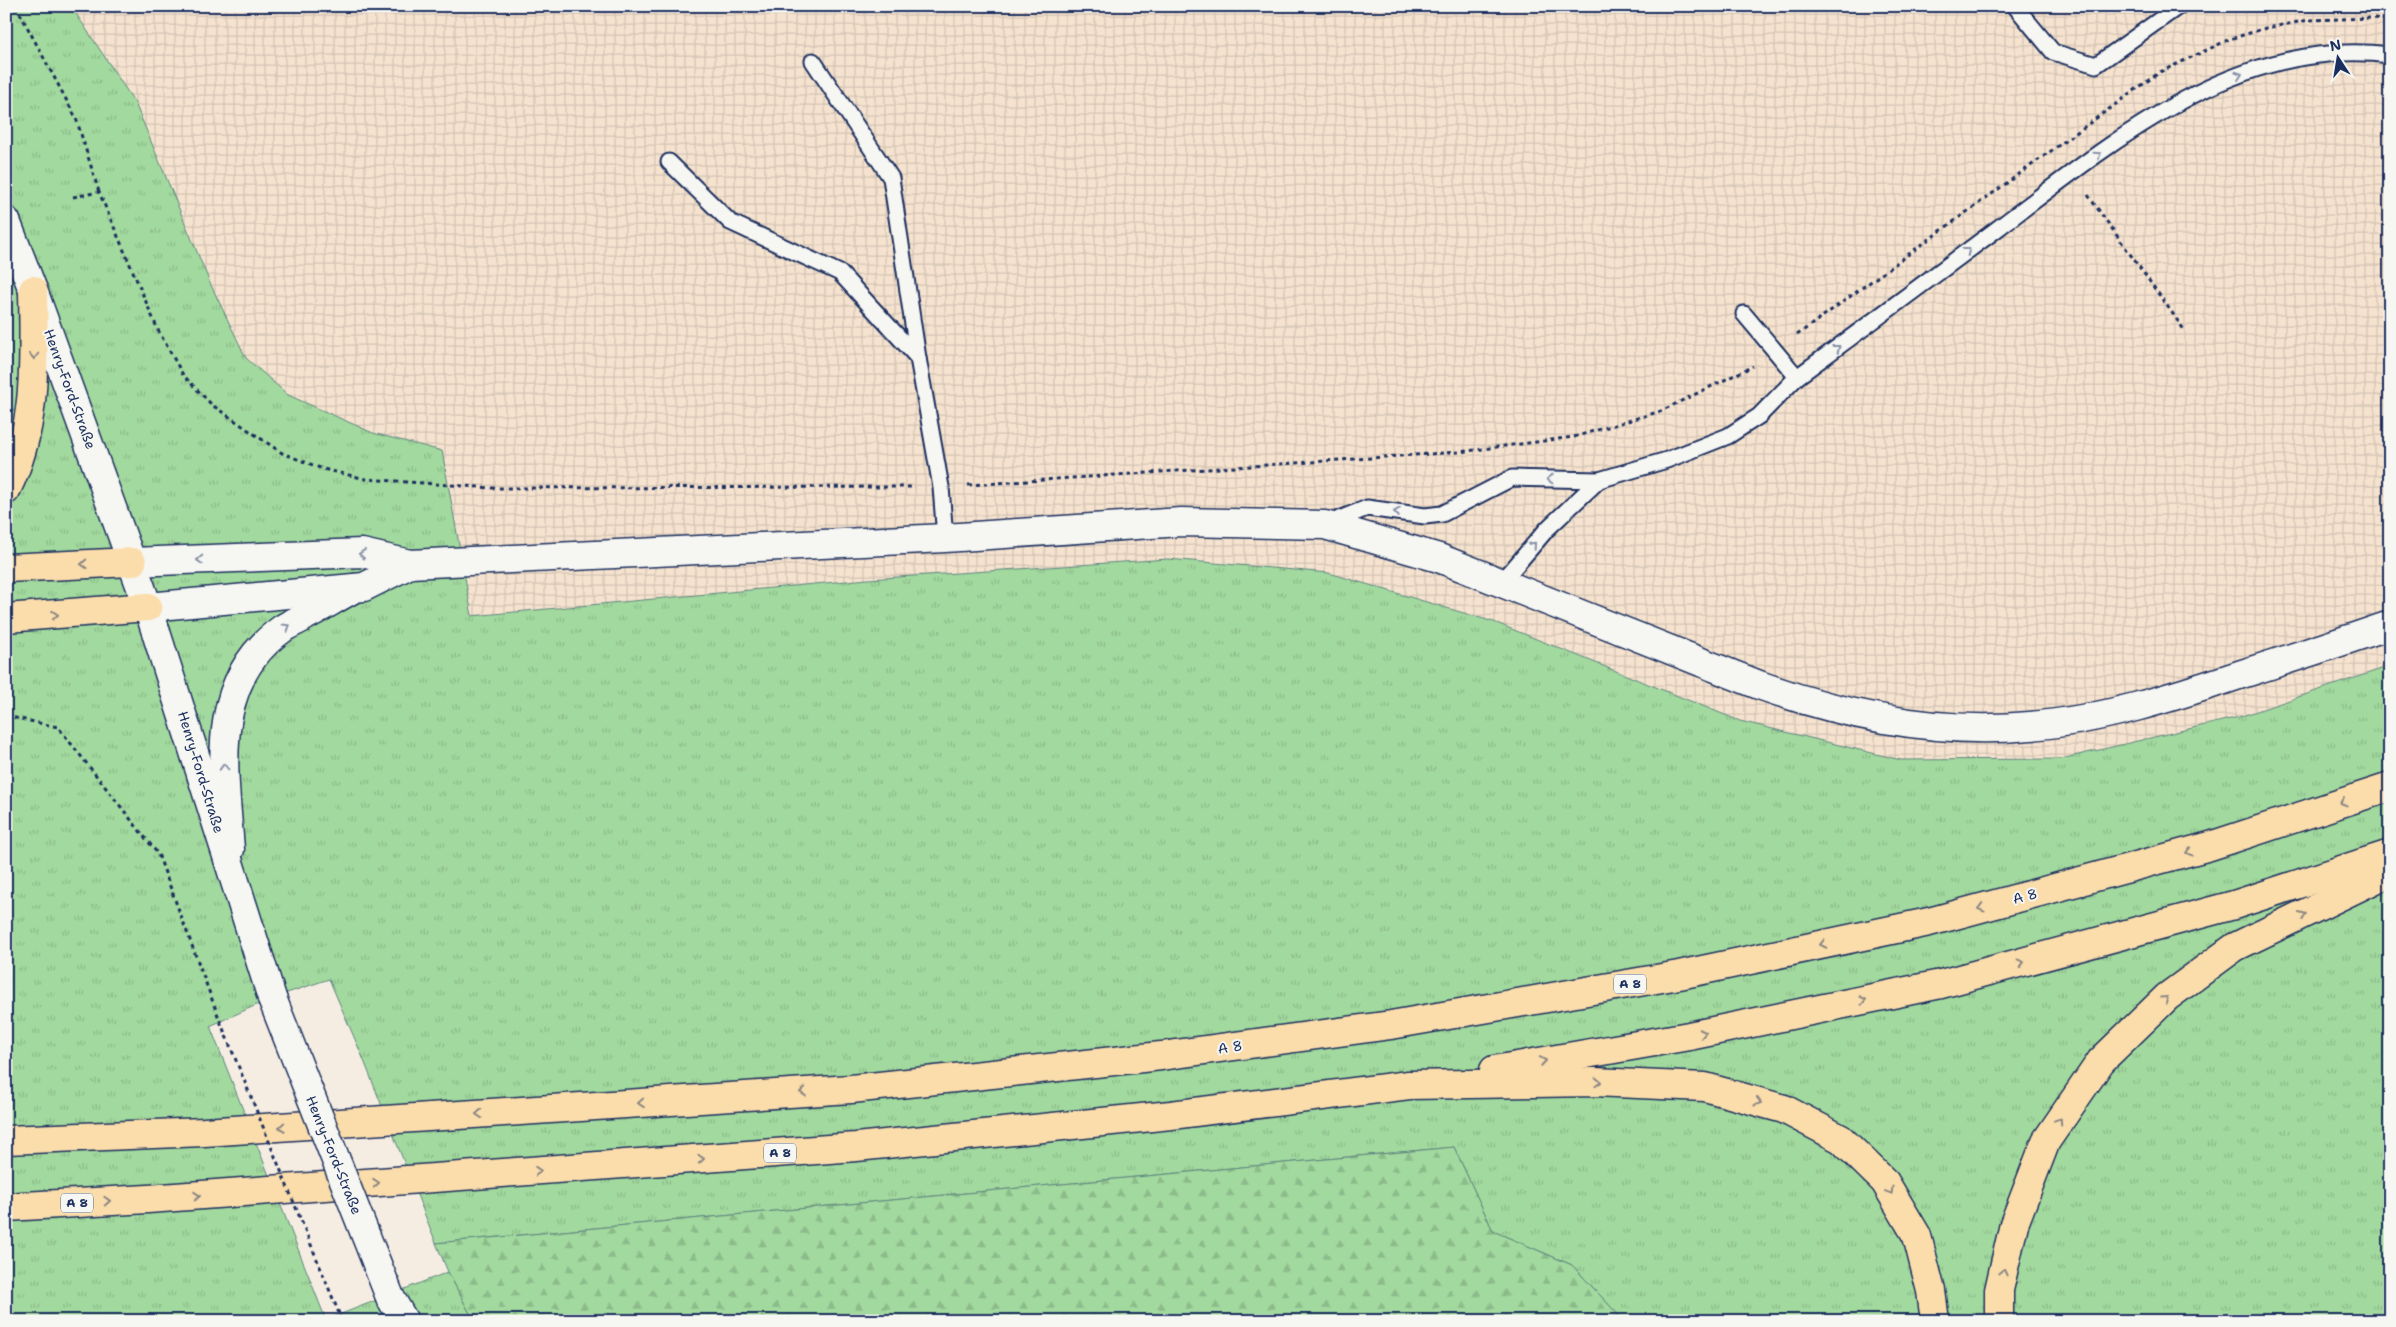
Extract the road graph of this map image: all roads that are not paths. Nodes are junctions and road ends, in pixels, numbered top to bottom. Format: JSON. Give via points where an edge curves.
{"nodes":[{"id":1,"x":2015,"y":6,"type":"edge"},
{"id":2,"x":2179,"y":6,"type":"edge"},
{"id":3,"x":2390,"y":54,"type":"edge"},
{"id":4,"x":813,"y":61,"type":"dead end"},
{"id":5,"x":670,"y":162,"type":"dead end"},
{"id":6,"x":6,"y":221,"type":"edge"},
{"id":7,"x":33,"y":290,"type":"junction"},
{"id":8,"x":1744,"y":314,"type":"dead end"},
{"id":9,"x":918,"y":358,"type":"junction"},
{"id":10,"x":1797,"y":377,"type":"junction"},
{"id":11,"x":1599,"y":480,"type":"junction"},
{"id":12,"x":6,"y":490,"type":"edge"},
{"id":13,"x":1325,"y":525,"type":"junction"},
{"id":14,"x":945,"y":538,"type":"junction"},
{"id":15,"x":132,"y":562,"type":"junction"},
{"id":16,"x":410,"y":564,"type":"junction"},
{"id":17,"x":6,"y":568,"type":"edge"},
{"id":18,"x":1501,"y":582,"type":"junction"},
{"id":19,"x":355,"y":588,"type":"junction"},
{"id":20,"x":148,"y":607,"type":"junction"},
{"id":21,"x":6,"y":618,"type":"edge"},
{"id":22,"x":2390,"y":625,"type":"edge"},
{"id":23,"x":2390,"y":787,"type":"edge"},
{"id":24,"x":2390,"y":854,"type":"edge"},
{"id":25,"x":231,"y":868,"type":"junction"},
{"id":26,"x":2390,"y":872,"type":"edge"},
{"id":27,"x":1409,"y":1084,"type":"junction"},
{"id":28,"x":6,"y":1140,"type":"edge"},
{"id":29,"x":6,"y":1207,"type":"edge"},
{"id":30,"x":404,"y":1321,"type":"edge"},
{"id":31,"x":1935,"y":1321,"type":"edge"},
{"id":32,"x":1999,"y":1321,"type":"edge"}],
"edges":[{"from":1,"to":2,"type":"lane","via":[[2053,52],[2096,65]]},
{"from":10,"to":3,"type":"lane","one_way":true,"via":[[2072,173],[2173,105],[2230,78],[2284,61],[2355,52]]},
{"from":4,"to":9,"type":"lane","via":[[891,178]]},
{"from":5,"to":9,"type":"lane","via":[[730,222],[840,273]]},
{"from":6,"to":7,"type":"street","name":"Henry-Ford-Straße"},
{"from":7,"to":12,"type":"highway","one_way":true,"via":[[34,379],[19,460]]},
{"from":7,"to":15,"type":"street","name":"Henry-Ford-Straße"},
{"from":8,"to":10,"type":"lane"},
{"from":9,"to":14,"type":"lane","via":[[941,487]]},
{"from":10,"to":11,"type":"lane","via":[[1759,416],[1728,436],[1667,460]]},
{"from":11,"to":13,"type":"lane","one_way":true,"via":[[1512,478],[1442,514],[1425,516],[1367,508]]},
{"from":18,"to":11,"type":"lane","one_way":true,"via":[[1547,529]]},
{"from":13,"to":14,"type":"street","via":[[1181,522]]},
{"from":13,"to":18,"type":"street","via":[[1438,558]]},
{"from":14,"to":16,"type":"street"},
{"from":16,"to":15,"type":"street","one_way":true,"via":[[362,553]]},
{"from":15,"to":17,"type":"highway","one_way":true},
{"from":15,"to":20,"type":"street","name":"Henry-Ford-Straße"},
{"from":16,"to":19,"type":"street","via":[[364,587]]},
{"from":18,"to":22,"type":"street","via":[[1805,702],[1842,712],[1926,726],[2030,726],[2128,709],[2205,687]]},
{"from":19,"to":20,"type":"street"},
{"from":25,"to":19,"type":"street","one_way":true,"via":[[224,763],[228,710],[236,686],[245,668],[276,634]]},
{"from":21,"to":20,"type":"highway","one_way":true},
{"from":20,"to":25,"type":"street","name":"Henry-Ford-Straße"},
{"from":23,"to":28,"type":"highway","name":"A 8","number":"A 8","one_way":true,"via":[[2210,846],[1929,922],[1679,975],[1382,1026],[1161,1056],[852,1089],[204,1132]]},
{"from":27,"to":24,"type":"highway","number":"A 8","one_way":true,"via":[[1689,1036],[1941,984],[2234,905]]},
{"from":25,"to":30,"type":"street","name":"Henry-Ford-Straße","bridge":true,"via":[[272,998],[390,1297]]},
{"from":32,"to":26,"type":"highway","one_way":true,"via":[[1999,1290],[2014,1224],[2046,1141],[2101,1061],[2167,996],[2235,947]]},
{"from":29,"to":27,"type":"highway","number":"A 8","one_way":true,"via":[[856,1147],[1171,1116]]},
{"from":27,"to":31,"type":"highway","one_way":true,"via":[[1594,1082],[1704,1087],[1784,1109],[1842,1139],[1885,1182],[1917,1236]]}]}
